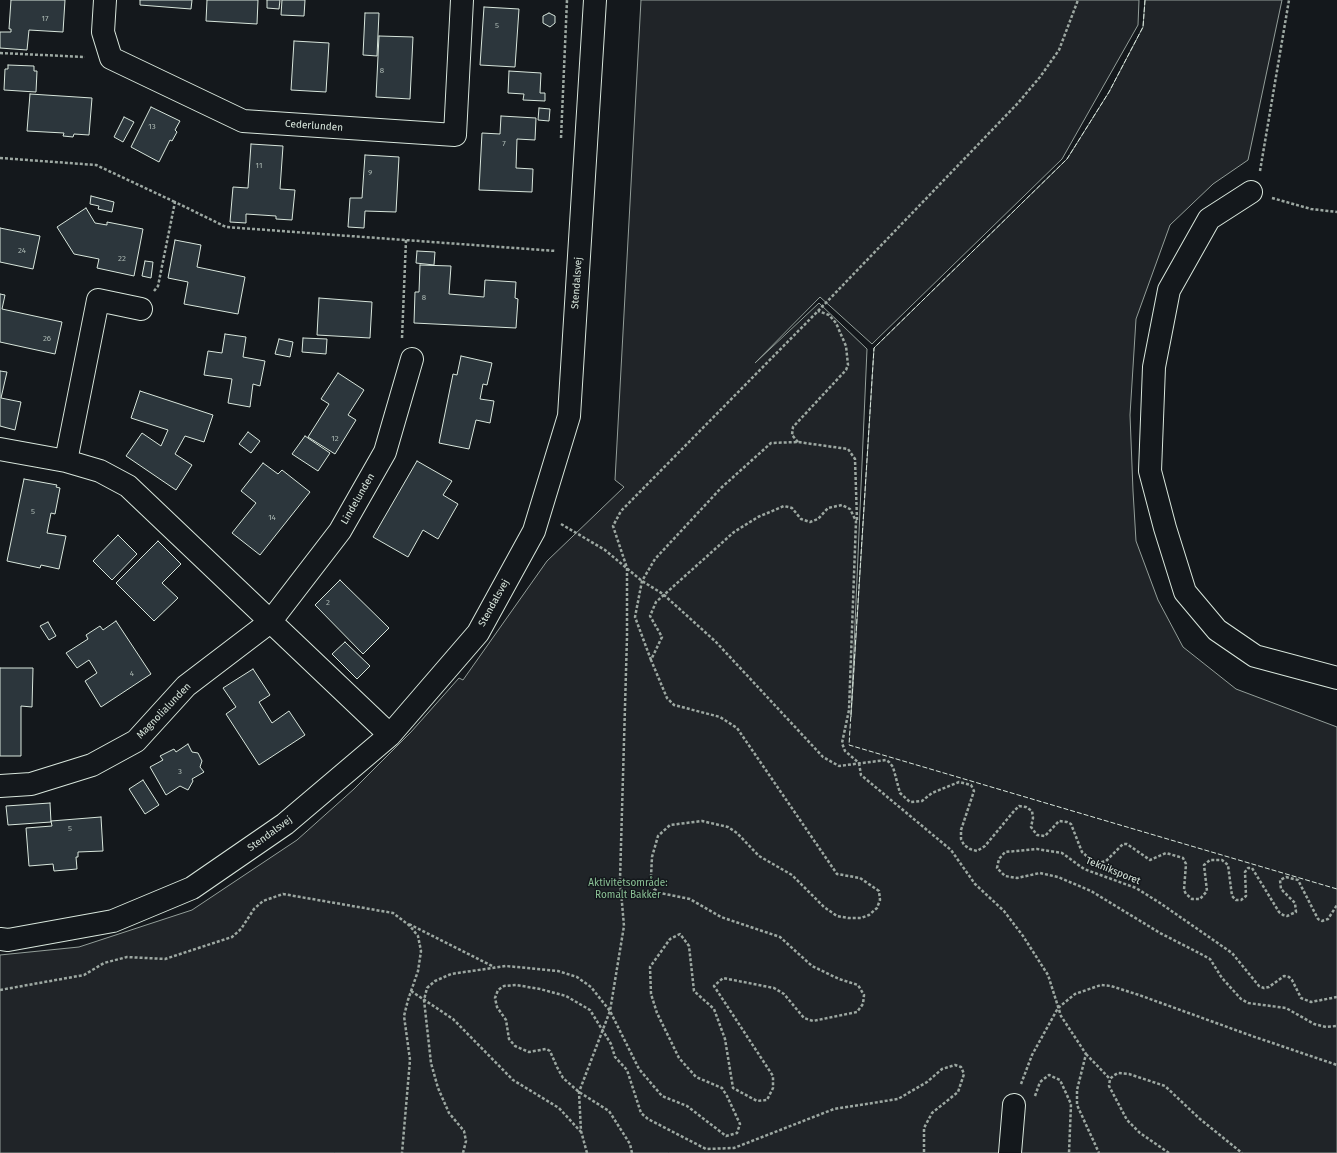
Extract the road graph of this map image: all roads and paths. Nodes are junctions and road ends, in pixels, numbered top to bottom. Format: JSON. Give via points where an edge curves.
{"nodes":[{"id":1,"x":105,"y":0,"type":"edge"},
{"id":2,"x":462,"y":0,"type":"edge"},
{"id":3,"x":567,"y":0,"type":"edge"},
{"id":4,"x":595,"y":0,"type":"edge"},
{"id":5,"x":1078,"y":0,"type":"edge"},
{"id":6,"x":1289,"y":0,"type":"edge"},
{"id":7,"x":0,"y":53,"type":"edge"},
{"id":8,"x":110,"y":58,"type":"junction"},
{"id":9,"x":561,"y":141,"type":"dead end"},
{"id":10,"x":0,"y":158,"type":"edge"},
{"id":11,"x":1251,"y":192,"type":"junction"},
{"id":12,"x":176,"y":202,"type":"junction"},
{"id":13,"x":1337,"y":212,"type":"edge"},
{"id":14,"x":406,"y":240,"type":"junction"},
{"id":15,"x":556,"y":243,"type":"dead end"},
{"id":16,"x":141,"y":309,"type":"joint"},
{"id":17,"x":818,"y":311,"type":"junction"},
{"id":18,"x":412,"y":359,"type":"joint"},
{"id":19,"x":798,"y":442,"type":"junction"},
{"id":20,"x":0,"y":449,"type":"edge"},
{"id":21,"x":66,"y":461,"type":"junction"},
{"id":22,"x":540,"y":512,"type":"junction"},
{"id":23,"x":856,"y":521,"type":"junction"},
{"id":24,"x":627,"y":568,"type":"junction"},
{"id":25,"x":642,"y":581,"type":"junction"},
{"id":26,"x":663,"y":594,"type":"junction"},
{"id":27,"x":270,"y":622,"type":"junction"},
{"id":28,"x":651,"y":660,"type":"junction"},
{"id":29,"x":1337,"y":678,"type":"edge"},
{"id":30,"x":390,"y":735,"type":"junction"},
{"id":31,"x":859,"y":763,"type":"junction"},
{"id":32,"x":0,"y":786,"type":"edge"},
{"id":33,"x":1337,"y":905,"type":"edge"},
{"id":34,"x":404,"y":921,"type":"junction"},
{"id":35,"x":0,"y":939,"type":"edge"},
{"id":36,"x":494,"y":967,"type":"junction"},
{"id":37,"x":0,"y":990,"type":"edge"},
{"id":38,"x":411,"y":992,"type":"junction"},
{"id":39,"x":1337,"y":997,"type":"edge"},
{"id":40,"x":424,"y":1000,"type":"junction"},
{"id":41,"x":1058,"y":1008,"type":"junction"},
{"id":42,"x":610,"y":1011,"type":"junction"},
{"id":43,"x":1337,"y":1026,"type":"edge"},
{"id":44,"x":603,"y":1030,"type":"junction"},
{"id":45,"x":1086,"y":1054,"type":"junction"},
{"id":46,"x":1337,"y":1065,"type":"edge"},
{"id":47,"x":1110,"y":1079,"type":"junction"},
{"id":48,"x":579,"y":1092,"type":"junction"},
{"id":49,"x":1023,"y":1103,"type":"junction"},
{"id":50,"x":582,"y":1132,"type":"junction"},
{"id":51,"x":402,"y":1153,"type":"edge"},
{"id":52,"x":463,"y":1153,"type":"edge"},
{"id":53,"x":587,"y":1153,"type":"edge"},
{"id":54,"x":632,"y":1153,"type":"edge"},
{"id":55,"x":924,"y":1153,"type":"edge"},
{"id":56,"x":1010,"y":1153,"type":"edge"},
{"id":57,"x":1069,"y":1153,"type":"edge"},
{"id":58,"x":1099,"y":1153,"type":"edge"},
{"id":59,"x":1169,"y":1153,"type":"edge"},
{"id":60,"x":1242,"y":1153,"type":"edge"}],
"edges":[{"from":1,"to":8,"type":"street","via":[[103,32]]},
{"from":2,"to":8,"type":"street","name":"Cederlunden","via":[[455,135],[243,122]]},
{"from":3,"to":9,"type":"path"},
{"from":4,"to":22,"type":"street","name":"Stendalsvej","via":[[569,416]]},
{"from":5,"to":17,"type":"path","via":[[1058,50],[1040,77]]},
{"from":6,"to":11,"type":"path","via":[[1260,172]]},
{"from":7,"to":8,"type":"path"},
{"from":10,"to":12,"type":"path","via":[[96,165]]},
{"from":11,"to":13,"type":"path","via":[[1310,209]]},
{"from":11,"to":29,"type":"street","via":[[1209,219],[1169,290],[1154,367],[1150,471],[1185,592],[1217,630],[1255,656]]},
{"from":12,"to":14,"type":"path","via":[[226,227]]},
{"from":12,"to":16,"type":"path","via":[[158,286]]},
{"from":14,"to":15,"type":"path","via":[[556,251]]},
{"from":14,"to":18,"type":"path","via":[[402,343]]},
{"from":16,"to":21,"type":"street","via":[[98,300]]},
{"from":17,"to":19,"type":"path","via":[[829,315],[836,323],[846,346],[848,365],[793,428],[792,435]]},
{"from":17,"to":24,"type":"path","via":[[621,511],[613,526]]},
{"from":18,"to":27,"type":"street","name":"Lindelunden","via":[[385,452],[340,530]]},
{"from":19,"to":23,"type":"path","via":[[848,449],[855,459]]},
{"from":19,"to":25,"type":"path","via":[[771,443],[721,488],[655,559]]},
{"from":20,"to":21,"type":"street"},
{"from":21,"to":27,"type":"street","via":[[100,471],[128,486]]},
{"from":22,"to":24,"type":"path","via":[[605,550]]},
{"from":22,"to":30,"type":"street","name":"Stendalsvej","via":[[534,532],[478,633]]},
{"from":23,"to":26,"type":"path","via":[[850,509],[842,505],[828,508],[818,519],[810,522],[801,519],[792,508],[784,506],[758,517],[734,532]]},
{"from":23,"to":31,"type":"path","via":[[849,710],[842,743],[845,751]]},
{"from":24,"to":25,"type":"path"},
{"from":24,"to":42,"type":"path","via":[[620,880],[624,926]]},
{"from":25,"to":26,"type":"path"},
{"from":25,"to":28,"type":"path","via":[[634,617]]},
{"from":26,"to":28,"type":"path","via":[[650,616],[662,637]]},
{"from":26,"to":31,"type":"path","via":[[716,642],[823,757],[839,766]]},
{"from":27,"to":30,"type":"street"},
{"from":27,"to":32,"type":"street","name":"Magnolialunden","via":[[186,686],[136,741],[92,766],[31,784]]},
{"from":28,"to":42,"type":"path","via":[[667,698],[674,705],[720,717],[737,728],[837,874],[860,878],[879,891],[880,900],[877,908],[861,918],[837,916],[824,907],[792,875],[759,856],[728,827],[702,821],[670,825],[658,836],[652,857],[651,876],[654,889],[660,893],[690,899],[721,917],[780,937],[812,966],[858,985],[864,994],[863,1004],[857,1012],[813,1021],[804,1018],[784,994],[774,988],[722,978],[714,986],[773,1076],[773,1088],[767,1100],[757,1101],[733,1088],[725,1039],[714,1009],[694,991],[689,946],[680,934],[670,939],[650,968],[652,994],[657,1013],[679,1058],[696,1077],[709,1081],[725,1092],[740,1124],[737,1133],[726,1136],[687,1106],[662,1096],[639,1069]]},
{"from":30,"to":35,"type":"street","name":"Stendalsvej","via":[[285,824],[192,888],[113,921],[8,940]]},
{"from":31,"to":33,"type":"path","name":"Tekniksporet","via":[[886,760],[889,762],[893,767],[900,793],[910,802],[922,801],[932,793],[959,782],[971,785],[974,791],[961,830],[961,839],[964,845],[974,851],[986,846],[1019,806],[1026,807],[1032,811],[1031,827],[1037,835],[1045,836],[1059,821],[1067,822],[1071,824],[1082,852],[1098,863],[1106,861],[1123,844],[1127,844],[1150,860],[1166,853],[1183,858],[1186,864],[1184,890],[1192,899],[1200,899],[1207,891],[1203,868],[1210,860],[1222,860],[1228,864],[1232,896],[1236,900],[1246,896],[1244,872],[1252,868],[1283,915],[1296,912],[1295,903],[1281,889],[1280,880],[1286,877],[1298,880],[1318,920],[1328,919]]},
{"from":31,"to":41,"type":"path","via":[[861,775],[951,850],[975,884],[1004,911],[1048,975]]},
{"from":34,"to":36,"type":"path"},
{"from":34,"to":37,"type":"path","via":[[393,913],[283,894],[254,908],[241,929],[232,937],[164,959],[127,957],[104,963],[84,975]]},
{"from":34,"to":38,"type":"path","via":[[418,936],[421,951]]},
{"from":36,"to":40,"type":"path","via":[[451,974],[435,981],[427,988]]},
{"from":36,"to":42,"type":"path","via":[[533,967],[577,977],[591,987]]},
{"from":38,"to":40,"type":"path"},
{"from":38,"to":51,"type":"path","via":[[404,1016],[410,1060]]},
{"from":39,"to":43,"type":"path","name":"Tekniksporet","via":[[1311,1002],[1301,998],[1292,980],[1284,976],[1269,987],[1259,986],[1232,953],[1160,904],[1136,888],[1084,870],[1062,853],[1037,849],[1005,852],[999,859],[997,868],[1005,876],[1017,878],[1040,873],[1058,877],[1090,891],[1160,933],[1210,959],[1222,978],[1248,1003],[1286,1008],[1314,1024]]},
{"from":40,"to":50,"type":"path","via":[[453,1019],[513,1080],[559,1108]]},
{"from":40,"to":52,"type":"path","via":[[431,1063],[449,1113],[464,1131],[466,1141]]},
{"from":41,"to":45,"type":"path"},
{"from":41,"to":46,"type":"path","via":[[1075,994],[1101,986],[1112,986]]},
{"from":41,"to":49,"type":"path","via":[[1032,1055]]},
{"from":42,"to":44,"type":"path"},
{"from":44,"to":48,"type":"path"},
{"from":44,"to":48,"type":"path","via":[[590,1010],[566,996],[516,985],[504,986],[498,990],[494,998],[506,1020],[509,1039],[515,1046],[529,1052],[546,1049],[550,1051],[564,1078]]},
{"from":44,"to":55,"type":"path","via":[[615,1057],[627,1070],[642,1113],[706,1149],[734,1148],[834,1109],[898,1099],[927,1082],[942,1069],[955,1065],[961,1067],[964,1074],[958,1092],[932,1113],[924,1128]]},
{"from":45,"to":47,"type":"path"},
{"from":45,"to":58,"type":"path","via":[[1076,1090],[1077,1105]]},
{"from":47,"to":59,"type":"path","via":[[1111,1093],[1131,1126]]},
{"from":47,"to":60,"type":"path","via":[[1118,1073],[1129,1074],[1165,1086]]},
{"from":48,"to":50,"type":"path"},
{"from":48,"to":54,"type":"path","via":[[609,1111],[630,1144]]},
{"from":49,"to":56,"type":"street"},
{"from":49,"to":57,"type":"path","via":[[1049,1075],[1060,1080],[1071,1104]]},
{"from":50,"to":53,"type":"path"}]}
